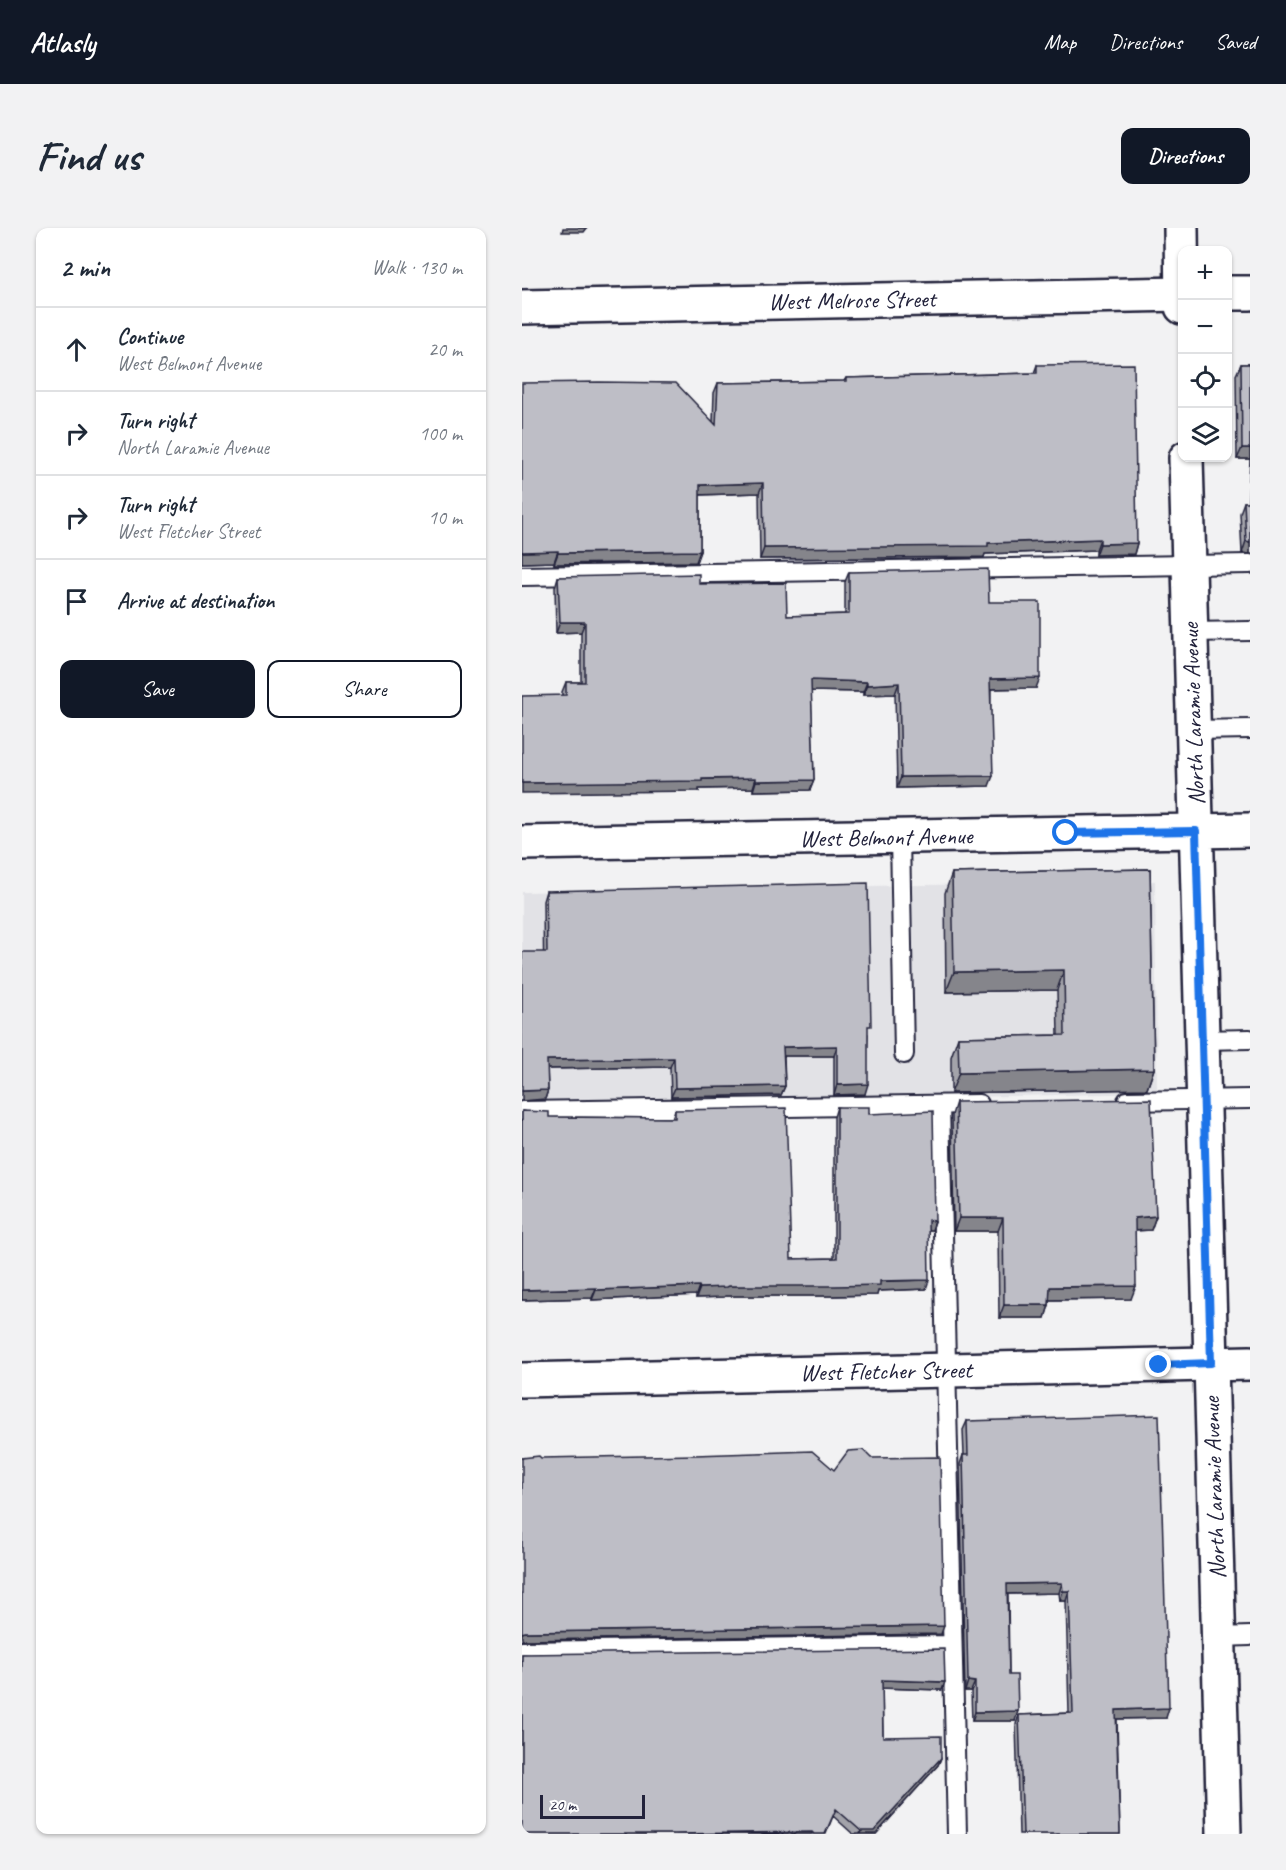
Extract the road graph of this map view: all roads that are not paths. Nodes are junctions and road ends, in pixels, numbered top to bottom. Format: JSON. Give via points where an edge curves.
{"nodes":[{"id":1,"x":1181,"y":228,"type":"edge"},
{"id":2,"x":1181,"y":246,"type":"edge"},
{"id":3,"x":1232,"y":293,"type":"edge"},
{"id":4,"x":1250,"y":293,"type":"edge"},
{"id":5,"x":1178,"y":294,"type":"edge"},
{"id":6,"x":522,"y":307,"type":"edge"},
{"id":7,"x":1186,"y":462,"type":"edge"},
{"id":8,"x":1250,"y":564,"type":"edge"},
{"id":9,"x":1189,"y":565,"type":"junction"},
{"id":10,"x":522,"y":576,"type":"edge"},
{"id":11,"x":1250,"y":631,"type":"edge"},
{"id":12,"x":1191,"y":632,"type":"junction"},
{"id":13,"x":1250,"y":729,"type":"edge"},
{"id":14,"x":1193,"y":730,"type":"junction"},
{"id":15,"x":1250,"y":830,"type":"edge"},
{"id":16,"x":1196,"y":831,"type":"junction"},
{"id":17,"x":900,"y":836,"type":"junction"},
{"id":18,"x":522,"y":843,"type":"edge"},
{"id":19,"x":1250,"y":1039,"type":"edge"},
{"id":20,"x":1202,"y":1040,"type":"junction"},
{"id":21,"x":904,"y":1054,"type":"dead end"},
{"id":22,"x":1250,"y":1099,"type":"edge"},
{"id":23,"x":1204,"y":1100,"type":"junction"},
{"id":24,"x":1108,"y":1101,"type":"edge"},
{"id":25,"x":1000,"y":1103,"type":"edge"},
{"id":26,"x":940,"y":1104,"type":"junction"},
{"id":27,"x":522,"y":1112,"type":"edge"},
{"id":28,"x":1211,"y":1363,"type":"junction"},
{"id":29,"x":1250,"y":1363,"type":"edge"},
{"id":30,"x":945,"y":1370,"type":"junction"},
{"id":31,"x":522,"y":1380,"type":"edge"},
{"id":32,"x":1234,"y":1637,"type":"edge"},
{"id":33,"x":952,"y":1645,"type":"junction"},
{"id":34,"x":522,"y":1651,"type":"edge"},
{"id":35,"x":957,"y":1834,"type":"edge"},
{"id":36,"x":1224,"y":1834,"type":"edge"}],
"edges":[{"from":1,"to":2,"type":"street"},
{"from":3,"to":4,"type":"street"},
{"from":5,"to":6,"type":"street","name":"West Melrose Street"},
{"from":7,"to":9,"type":"street","name":"North Laramie Avenue"},
{"from":8,"to":9,"type":"lane"},
{"from":9,"to":10,"type":"lane"},
{"from":9,"to":12,"type":"street","name":"North Laramie Avenue"},
{"from":11,"to":12,"type":"lane"},
{"from":12,"to":14,"type":"street","name":"North Laramie Avenue"},
{"from":13,"to":14,"type":"lane"},
{"from":14,"to":16,"type":"street","name":"North Laramie Avenue"},
{"from":15,"to":16,"type":"street","name":"West Belmont Avenue"},
{"from":16,"to":17,"type":"street","name":"West Belmont Avenue"},
{"from":16,"to":20,"type":"street","name":"North Laramie Avenue"},
{"from":17,"to":18,"type":"street","name":"West Belmont Avenue"},
{"from":17,"to":21,"type":"lane"},
{"from":19,"to":20,"type":"lane"},
{"from":20,"to":23,"type":"street","name":"North Laramie Avenue"},
{"from":22,"to":23,"type":"lane"},
{"from":23,"to":24,"type":"lane"},
{"from":23,"to":28,"type":"street","name":"North Laramie Avenue"},
{"from":25,"to":26,"type":"lane"},
{"from":26,"to":27,"type":"lane"},
{"from":26,"to":30,"type":"lane"},
{"from":28,"to":29,"type":"street","name":"West Fletcher Street"},
{"from":28,"to":30,"type":"street","name":"West Fletcher Street"},
{"from":28,"to":32,"type":"street","name":"North Laramie Avenue"},
{"from":30,"to":31,"type":"street","name":"West Fletcher Street"},
{"from":30,"to":33,"type":"lane"},
{"from":32,"to":36,"type":"street","name":"North Laramie Avenue"},
{"from":33,"to":34,"type":"lane"},
{"from":33,"to":35,"type":"lane"}]}
